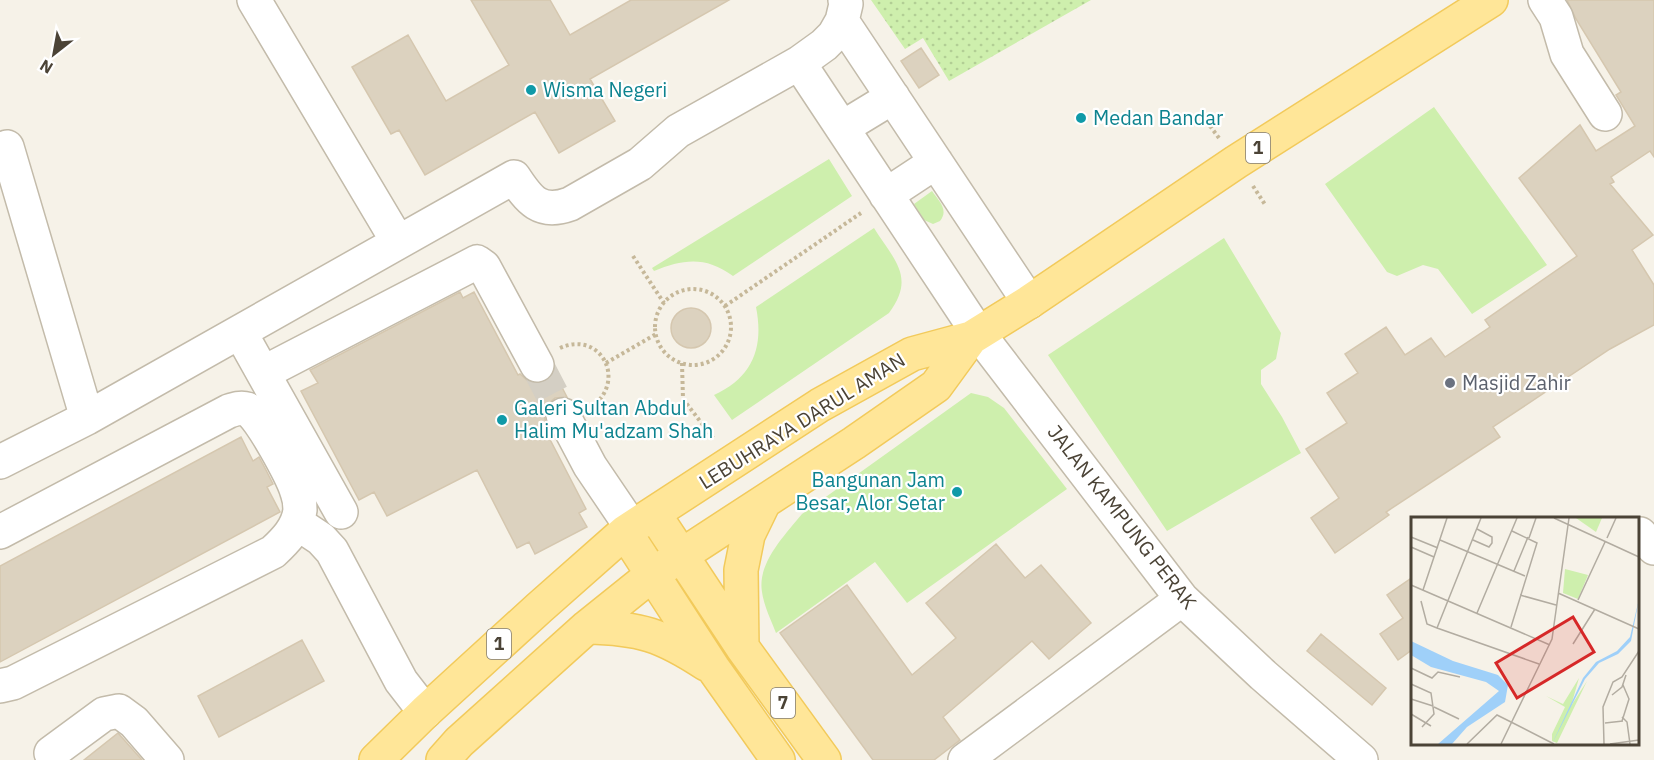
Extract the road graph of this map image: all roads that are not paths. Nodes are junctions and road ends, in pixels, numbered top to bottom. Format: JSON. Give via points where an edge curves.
{"nodes":[{"id":1,"x":254,"y":0,"type":"edge"},
{"id":2,"x":1491,"y":0,"type":"edge"},
{"id":3,"x":1545,"y":0,"type":"edge"},
{"id":4,"x":844,"y":10,"type":"edge"},
{"id":5,"x":799,"y":63,"type":"junction"},
{"id":6,"x":893,"y":97,"type":"junction"},
{"id":7,"x":1605,"y":114,"type":"dead end"},
{"id":8,"x":842,"y":128,"type":"junction"},
{"id":9,"x":7,"y":147,"type":"dead end"},
{"id":10,"x":936,"y":162,"type":"junction"},
{"id":11,"x":886,"y":195,"type":"junction"},
{"id":12,"x":398,"y":242,"type":"junction"},
{"id":13,"x":1029,"y":302,"type":"junction"},
{"id":14,"x":244,"y":329,"type":"junction"},
{"id":15,"x":975,"y":336,"type":"junction"},
{"id":16,"x":536,"y":363,"type":"tunnel mouth"},
{"id":17,"x":264,"y":373,"type":"junction"},
{"id":18,"x":565,"y":417,"type":"tunnel mouth"},
{"id":19,"x":87,"y":418,"type":"junction"},
{"id":20,"x":0,"y":462,"type":"edge"},
{"id":21,"x":764,"y":502,"type":"junction"},
{"id":22,"x":341,"y":512,"type":"dead end"},
{"id":23,"x":297,"y":523,"type":"junction"},
{"id":24,"x":637,"y":525,"type":"junction"},
{"id":25,"x":0,"y":532,"type":"edge"},
{"id":26,"x":1639,"y":535,"type":"edge"},
{"id":27,"x":1654,"y":548,"type":"edge"},
{"id":28,"x":682,"y":556,"type":"junction"},
{"id":29,"x":653,"y":574,"type":"junction"},
{"id":30,"x":1182,"y":599,"type":"junction"},
{"id":31,"x":587,"y":627,"type":"junction"},
{"id":32,"x":742,"y":646,"type":"junction"},
{"id":33,"x":713,"y":668,"type":"junction"},
{"id":34,"x":0,"y":686,"type":"edge"},
{"id":35,"x":425,"y":712,"type":"junction"},
{"id":36,"x":51,"y":753,"type":"dead end"},
{"id":37,"x":167,"y":760,"type":"edge"},
{"id":38,"x":376,"y":760,"type":"edge"},
{"id":39,"x":443,"y":760,"type":"edge"},
{"id":40,"x":778,"y":760,"type":"edge"},
{"id":41,"x":824,"y":760,"type":"edge"},
{"id":42,"x":965,"y":760,"type":"edge"},
{"id":43,"x":1361,"y":760,"type":"edge"}],
"edges":[{"from":1,"to":12,"type":"street"},
{"from":2,"to":13,"type":"main road","number":"1","via":[[1236,162]]},
{"from":3,"to":7,"type":"street","via":[[1556,17],[1567,54]]},
{"from":4,"to":5,"type":"street","via":[[834,34]]},
{"from":4,"to":6,"type":"street"},
{"from":5,"to":8,"type":"street","name":"JALAN KAMPUNG PERAK"},
{"from":5,"to":12,"type":"street","via":[[678,131],[640,164],[570,204],[559,208],[537,204],[527,198],[514,177]]},
{"from":6,"to":8,"type":"street"},
{"from":6,"to":10,"type":"street"},
{"from":8,"to":11,"type":"street","name":"JALAN KAMPUNG PERAK"},
{"from":9,"to":19,"type":"street"},
{"from":10,"to":11,"type":"street"},
{"from":10,"to":13,"type":"street"},
{"from":11,"to":15,"type":"street","name":"JALAN KAMPUNG PERAK"},
{"from":12,"to":14,"type":"street"},
{"from":13,"to":15,"type":"main road","number":"1"},
{"from":14,"to":17,"type":"street"},
{"from":14,"to":19,"type":"street"},
{"from":15,"to":21,"type":"main road","number":"1","via":[[936,386]]},
{"from":15,"to":24,"type":"main road","name":"LEBUHRAYA DARUL AMAN","number":"1","via":[[912,354],[820,405]]},
{"from":15,"to":30,"type":"street","name":"JALAN KAMPUNG PERAK"},
{"from":16,"to":17,"type":"street","via":[[484,267],[477,262]]},
{"from":17,"to":22,"type":"street"},
{"from":18,"to":24,"type":"street","via":[[594,473]]},
{"from":19,"to":20,"type":"street"},
{"from":21,"to":28,"type":"main road","number":"1"},
{"from":21,"to":32,"type":"main road","via":[[748,535],[741,570]]},
{"from":23,"to":25,"type":"street","via":[[297,492],[260,421],[247,409],[238,408]]},
{"from":23,"to":34,"type":"street","via":[[273,552],[13,683]]},
{"from":23,"to":35,"type":"street","via":[[332,551],[400,681]]},
{"from":24,"to":28,"type":"main road","number":"7"},
{"from":24,"to":29,"type":"main road","number":"7"},
{"from":24,"to":35,"type":"main road","name":"LEBUHRAYA DARUL AMAN","number":"1"},
{"from":26,"to":27,"type":"street"},
{"from":28,"to":29,"type":"main road","number":"1"},
{"from":28,"to":32,"type":"main road","number":"7"},
{"from":29,"to":31,"type":"main road","number":"1"},
{"from":29,"to":33,"type":"main road","number":"7"},
{"from":30,"to":42,"type":"street"},
{"from":30,"to":43,"type":"street","name":"JALAN KAMPUNG PERAK"},
{"from":31,"to":33,"type":"main road","via":[[640,631],[678,645]]},
{"from":31,"to":39,"type":"main road","number":"1"},
{"from":32,"to":41,"type":"main road","number":"7"},
{"from":33,"to":40,"type":"main road","number":"7"},
{"from":35,"to":38,"type":"main road","name":"LEBUHRAYA DARUL AMAN","number":"1"},
{"from":36,"to":37,"type":"street","via":[[104,714],[119,711],[134,722]]}]}
